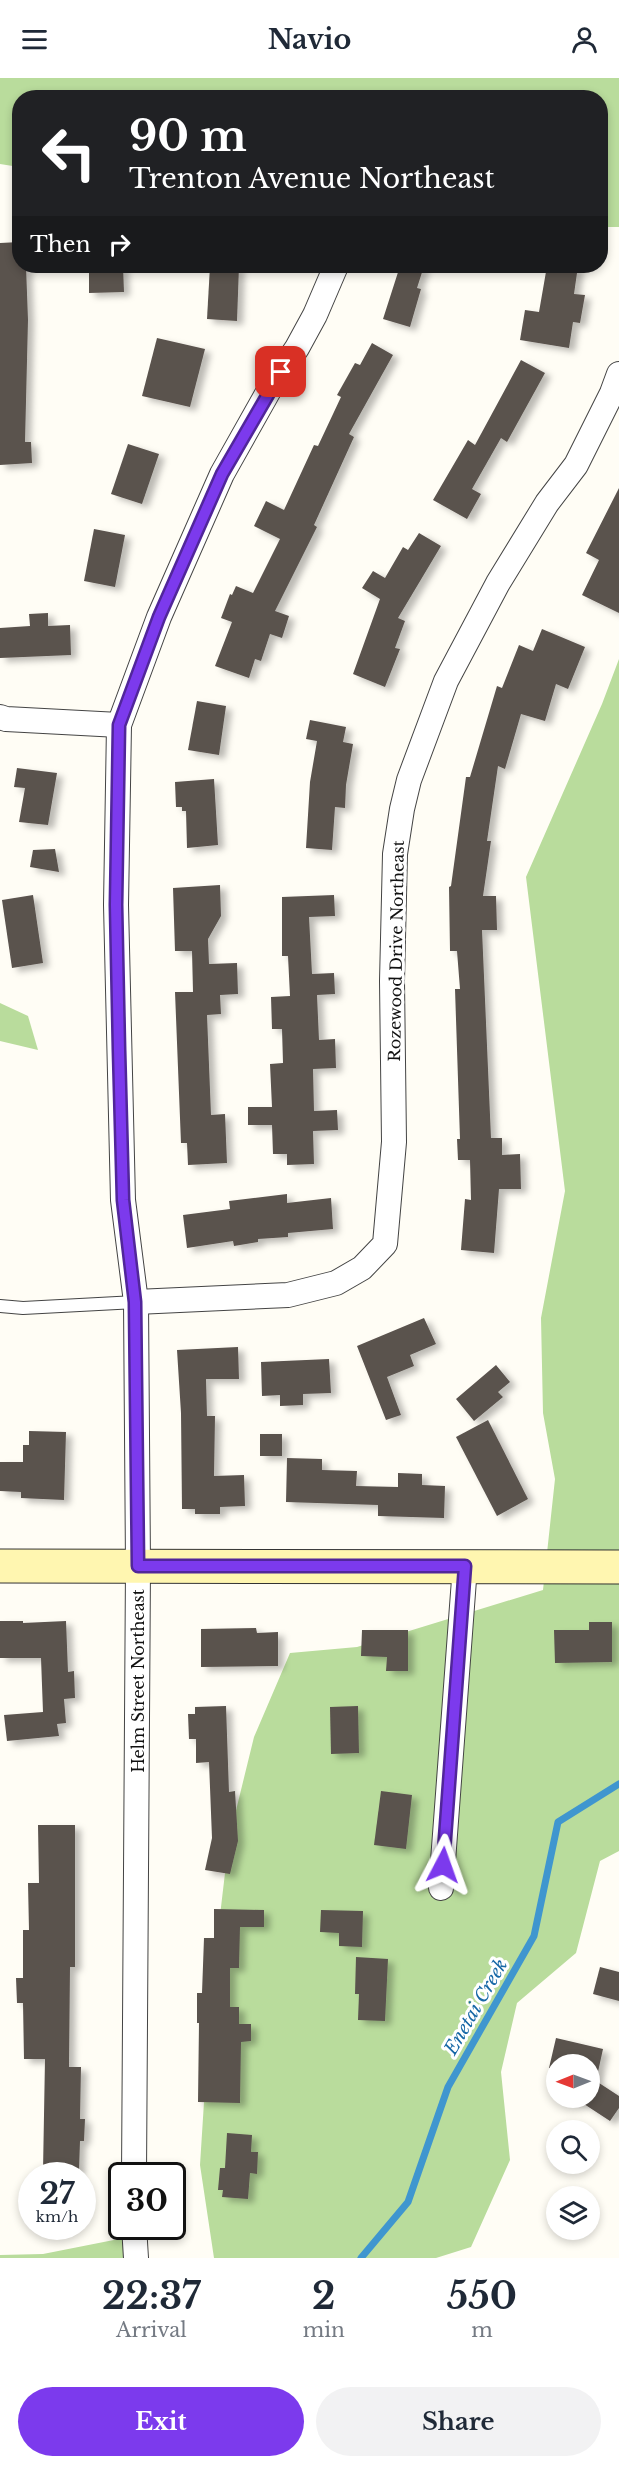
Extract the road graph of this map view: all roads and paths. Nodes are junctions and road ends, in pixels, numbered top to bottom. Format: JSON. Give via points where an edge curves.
{"nodes":[{"id":1,"x":333,"y":273,"type":"edge"},
{"id":2,"x":619,"y":374,"type":"edge"},
{"id":3,"x":0,"y":717,"type":"edge"},
{"id":4,"x":119,"y":725,"type":"junction"},
{"id":5,"x":135,"y":1302,"type":"junction"},
{"id":6,"x":0,"y":1306,"type":"edge"},
{"id":7,"x":0,"y":1566,"type":"edge"},
{"id":8,"x":138,"y":1566,"type":"junction"},
{"id":9,"x":465,"y":1566,"type":"junction"},
{"id":10,"x":619,"y":1567,"type":"edge"},
{"id":11,"x":441,"y":1888,"type":"dead end"},
{"id":12,"x":135,"y":2162,"type":"edge"},
{"id":13,"x":135,"y":2240,"type":"edge"},
{"id":14,"x":136,"y":2258,"type":"edge"}],
"edges":[{"from":1,"to":4,"type":"street","name":"Helm Street Northeast","via":[[297,348],[222,474],[159,617]]},
{"from":2,"to":5,"type":"street","name":"Rozewood Drive Northeast","via":[[576,465],[547,503],[498,583],[446,681],[409,780],[395,854],[394,1142],[385,1244],[362,1268],[336,1283],[288,1295]]},
{"from":3,"to":4,"type":"street"},
{"from":4,"to":5,"type":"street","name":"Helm Street Northeast","via":[[116,905],[123,1200]]},
{"from":5,"to":6,"type":"lane"},
{"from":5,"to":8,"type":"street","name":"Helm Street Northeast"},
{"from":7,"to":8,"type":"main road"},
{"from":8,"to":9,"type":"main road"},
{"from":8,"to":12,"type":"street","name":"Helm Street Northeast"},
{"from":9,"to":10,"type":"main road"},
{"from":9,"to":11,"type":"street"},
{"from":13,"to":14,"type":"street"}]}
